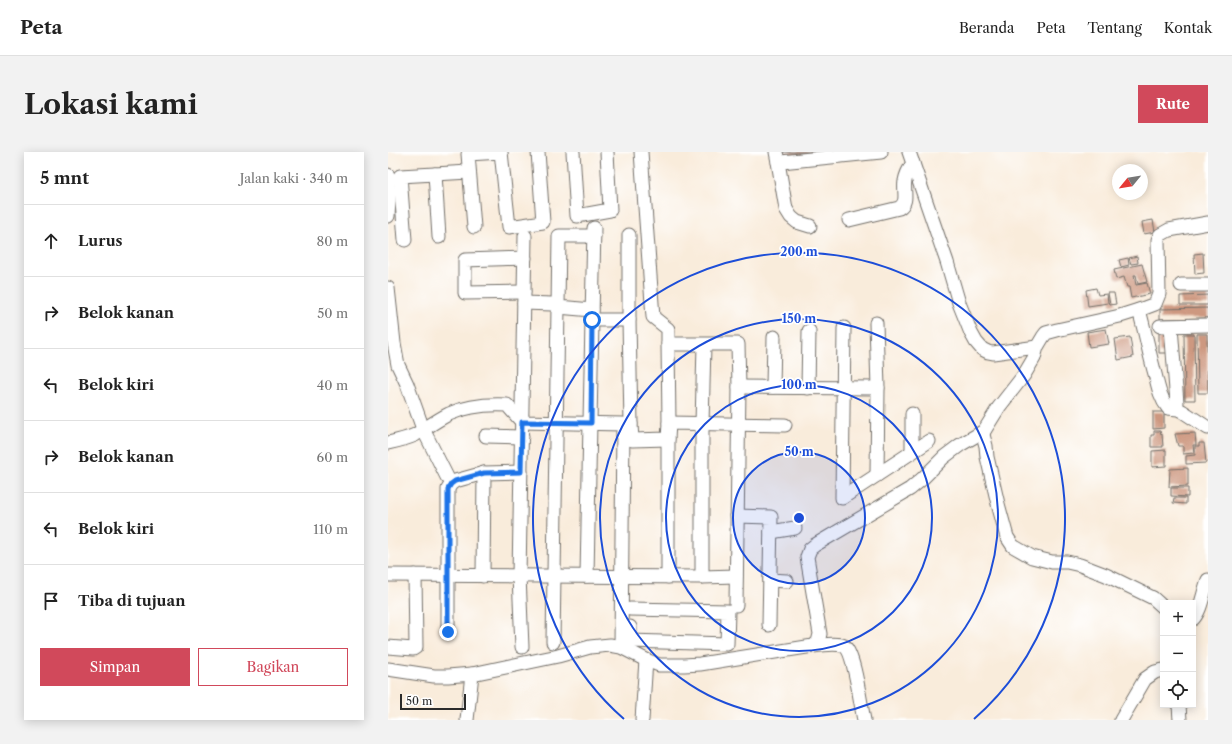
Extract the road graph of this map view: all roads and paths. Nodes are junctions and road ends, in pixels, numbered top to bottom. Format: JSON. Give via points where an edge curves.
{"nodes":[{"id":1,"x":538,"y":152,"type":"edge"},
{"id":2,"x":573,"y":152,"type":"edge"},
{"id":3,"x":607,"y":152,"type":"edge"},
{"id":4,"x":641,"y":152,"type":"edge"},
{"id":5,"x":881,"y":152,"type":"edge"},
{"id":6,"x":777,"y":157,"type":"edge"},
{"id":7,"x":911,"y":158,"type":"edge"},
{"id":8,"x":469,"y":172,"type":"junction"},
{"id":9,"x":435,"y":174,"type":"junction"},
{"id":10,"x":388,"y":175,"type":"edge"},
{"id":11,"x":388,"y":216,"type":"edge"},
{"id":12,"x":849,"y":220,"type":"dead end"},
{"id":13,"x":1208,"y":223,"type":"edge"},
{"id":14,"x":810,"y":226,"type":"dead end"},
{"id":15,"x":474,"y":227,"type":"dead end"},
{"id":16,"x":629,"y":235,"type":"dead end"},
{"id":17,"x":525,"y":236,"type":"dead end"},
{"id":18,"x":439,"y":237,"type":"dead end"},
{"id":19,"x":405,"y":240,"type":"dead end"},
{"id":20,"x":525,"y":258,"type":"junction"},
{"id":21,"x":1181,"y":285,"type":"dead end"},
{"id":22,"x":1208,"y":285,"type":"edge"},
{"id":23,"x":388,"y":288,"type":"edge"},
{"id":24,"x":524,"y":298,"type":"junction"},
{"id":25,"x":558,"y":307,"type":"junction"},
{"id":26,"x":1139,"y":310,"type":"junction"},
{"id":27,"x":592,"y":315,"type":"junction"},
{"id":28,"x":629,"y":320,"type":"junction"},
{"id":29,"x":876,"y":324,"type":"dead end"},
{"id":30,"x":1208,"y":325,"type":"edge"},
{"id":31,"x":844,"y":328,"type":"dead end"},
{"id":32,"x":809,"y":331,"type":"dead end"},
{"id":33,"x":774,"y":336,"type":"dead end"},
{"id":34,"x":668,"y":344,"type":"junction"},
{"id":35,"x":704,"y":345,"type":"junction"},
{"id":36,"x":1037,"y":347,"type":"junction"},
{"id":37,"x":393,"y":367,"type":"edge"},
{"id":38,"x":739,"y":387,"type":"junction"},
{"id":39,"x":773,"y":387,"type":"junction"},
{"id":40,"x":808,"y":388,"type":"junction"},
{"id":41,"x":842,"y":388,"type":"junction"},
{"id":42,"x":878,"y":388,"type":"junction"},
{"id":43,"x":1177,"y":403,"type":"dead end"},
{"id":44,"x":912,"y":414,"type":"dead end"},
{"id":45,"x":522,"y":422,"type":"junction"},
{"id":46,"x":556,"y":422,"type":"junction"},
{"id":47,"x":591,"y":423,"type":"junction"},
{"id":48,"x":668,"y":423,"type":"junction"},
{"id":49,"x":627,"y":424,"type":"junction"},
{"id":50,"x":702,"y":424,"type":"junction"},
{"id":51,"x":738,"y":424,"type":"junction"},
{"id":52,"x":785,"y":424,"type":"dead end"},
{"id":53,"x":1208,"y":428,"type":"edge"},
{"id":54,"x":423,"y":429,"type":"junction"},
{"id":55,"x":984,"y":431,"type":"junction"},
{"id":56,"x":486,"y":436,"type":"dead end"},
{"id":57,"x":522,"y":436,"type":"junction"},
{"id":58,"x":668,"y":439,"type":"junction"},
{"id":59,"x":632,"y":440,"type":"junction"},
{"id":60,"x":929,"y":441,"type":"dead end"},
{"id":61,"x":388,"y":443,"type":"edge"},
{"id":62,"x":912,"y":452,"type":"junction"},
{"id":63,"x":521,"y":472,"type":"junction"},
{"id":64,"x":484,"y":473,"type":"junction"},
{"id":65,"x":877,"y":475,"type":"junction"},
{"id":66,"x":447,"y":477,"type":"dead end"},
{"id":67,"x":737,"y":516,"type":"junction"},
{"id":68,"x":796,"y":528,"type":"dead end"},
{"id":69,"x":771,"y":532,"type":"junction"},
{"id":70,"x":388,"y":575,"type":"edge"},
{"id":71,"x":415,"y":575,"type":"junction"},
{"id":72,"x":448,"y":575,"type":"junction"},
{"id":73,"x":483,"y":576,"type":"junction"},
{"id":74,"x":519,"y":576,"type":"junction"},
{"id":75,"x":587,"y":576,"type":"junction"},
{"id":76,"x":626,"y":576,"type":"junction"},
{"id":77,"x":736,"y":576,"type":"junction"},
{"id":78,"x":554,"y":577,"type":"junction"},
{"id":79,"x":668,"y":577,"type":"junction"},
{"id":80,"x":702,"y":577,"type":"junction"},
{"id":81,"x":770,"y":580,"type":"junction"},
{"id":82,"x":1208,"y":580,"type":"edge"},
{"id":83,"x":787,"y":581,"type":"dead end"},
{"id":84,"x":1160,"y":604,"type":"edge"},
{"id":85,"x":736,"y":605,"type":"dead end"},
{"id":86,"x":630,"y":609,"type":"junction"},
{"id":87,"x":1196,"y":616,"type":"edge"},
{"id":88,"x":770,"y":625,"type":"dead end"},
{"id":89,"x":448,"y":632,"type":"dead end"},
{"id":90,"x":553,"y":642,"type":"dead end"},
{"id":91,"x":813,"y":646,"type":"junction"},
{"id":92,"x":388,"y":647,"type":"edge"},
{"id":93,"x":522,"y":647,"type":"dead end"},
{"id":94,"x":621,"y":647,"type":"junction"},
{"id":95,"x":646,"y":660,"type":"junction"},
{"id":96,"x":388,"y":669,"type":"edge"},
{"id":97,"x":1160,"y":671,"type":"edge"},
{"id":98,"x":472,"y":674,"type":"junction"},
{"id":99,"x":1179,"y":708,"type":"edge"},
{"id":100,"x":467,"y":720,"type":"edge"},
{"id":101,"x":642,"y":720,"type":"edge"},
{"id":102,"x":864,"y":720,"type":"edge"},
{"id":103,"x":1121,"y":720,"type":"edge"},
{"id":104,"x":1180,"y":720,"type":"edge"}],
"edges":[{"from":1,"to":8,"type":"street","via":[[543,222],[509,227],[501,152],[468,154]]},
{"from":2,"to":3,"type":"street","via":[[577,216],[610,210]]},
{"from":4,"to":34,"type":"street","via":[[653,317],[668,329]]},
{"from":5,"to":6,"type":"street"},
{"from":6,"to":14,"type":"street","via":[[786,209],[797,222]]},
{"from":7,"to":12,"type":"street","via":[[904,182],[903,206]]},
{"from":7,"to":36,"type":"street","via":[[959,302],[976,342],[982,349],[994,353]]},
{"from":8,"to":9,"type":"street"},
{"from":8,"to":15,"type":"street"},
{"from":9,"to":18,"type":"street"},
{"from":9,"to":19,"type":"street","via":[[400,176]]},
{"from":10,"to":11,"type":"street"},
{"from":13,"to":26,"type":"street","via":[[1169,230],[1160,235],[1159,294],[1154,304]]},
{"from":16,"to":28,"type":"street"},
{"from":17,"to":20,"type":"street"},
{"from":20,"to":24,"type":"street"},
{"from":20,"to":24,"type":"street","via":[[465,260],[465,293]]},
{"from":21,"to":22,"type":"street"},
{"from":23,"to":37,"type":"street","via":[[394,343]]},
{"from":24,"to":25,"type":"street"},
{"from":24,"to":45,"type":"street"},
{"from":25,"to":27,"type":"street"},
{"from":25,"to":27,"type":"street","via":[[559,236],[594,232]]},
{"from":25,"to":46,"type":"street"},
{"from":26,"to":36,"type":"street","via":[[1046,333]]},
{"from":26,"to":53,"type":"street","via":[[1163,402],[1168,408],[1178,409]]},
{"from":27,"to":28,"type":"street"},
{"from":27,"to":47,"type":"street"},
{"from":28,"to":49,"type":"street"},
{"from":29,"to":42,"type":"street"},
{"from":30,"to":43,"type":"street","via":[[1166,326]]},
{"from":31,"to":41,"type":"street"},
{"from":32,"to":40,"type":"street"},
{"from":33,"to":39,"type":"street"},
{"from":34,"to":35,"type":"street"},
{"from":34,"to":48,"type":"street"},
{"from":35,"to":38,"type":"street","via":[[738,344]]},
{"from":35,"to":50,"type":"street"},
{"from":36,"to":55,"type":"street","via":[[1024,375]]},
{"from":37,"to":54,"type":"street","via":[[407,384]]},
{"from":38,"to":39,"type":"street"},
{"from":38,"to":51,"type":"street"},
{"from":39,"to":40,"type":"street"},
{"from":40,"to":41,"type":"street"},
{"from":41,"to":42,"type":"street"},
{"from":41,"to":65,"type":"street","via":[[842,498]]},
{"from":42,"to":65,"type":"street"},
{"from":44,"to":62,"type":"street"},
{"from":45,"to":46,"type":"street"},
{"from":45,"to":54,"type":"street","via":[[506,405],[492,404],[478,405],[450,414]]},
{"from":45,"to":57,"type":"street"},
{"from":46,"to":47,"type":"street"},
{"from":46,"to":78,"type":"street"},
{"from":47,"to":49,"type":"street"},
{"from":47,"to":75,"type":"street"},
{"from":48,"to":50,"type":"street"},
{"from":48,"to":58,"type":"street"},
{"from":49,"to":59,"type":"street"},
{"from":49,"to":76,"type":"street"},
{"from":50,"to":51,"type":"street"},
{"from":50,"to":80,"type":"street"},
{"from":51,"to":52,"type":"street"},
{"from":51,"to":67,"type":"street"},
{"from":54,"to":61,"type":"street","via":[[408,438]]},
{"from":54,"to":66,"type":"street"},
{"from":55,"to":84,"type":"street","via":[[998,504],[1007,537],[1013,546],[1032,557],[1080,565],[1106,575],[1153,598]]},
{"from":55,"to":91,"type":"street","via":[[944,456],[910,489],[810,549],[807,557],[820,634],[818,642]]},
{"from":56,"to":57,"type":"street"},
{"from":57,"to":63,"type":"street"},
{"from":58,"to":59,"type":"street"},
{"from":58,"to":79,"type":"street"},
{"from":59,"to":76,"type":"street"},
{"from":60,"to":62,"type":"street"},
{"from":62,"to":65,"type":"street"},
{"from":63,"to":64,"type":"street"},
{"from":63,"to":74,"type":"street"},
{"from":64,"to":72,"type":"street","via":[[455,481],[448,489]]},
{"from":64,"to":73,"type":"street"},
{"from":67,"to":69,"type":"street","via":[[771,517]]},
{"from":67,"to":77,"type":"street"},
{"from":68,"to":69,"type":"street"},
{"from":69,"to":81,"type":"street"},
{"from":70,"to":71,"type":"street"},
{"from":71,"to":72,"type":"street"},
{"from":71,"to":92,"type":"street","via":[[416,647]]},
{"from":72,"to":73,"type":"street"},
{"from":72,"to":89,"type":"street"},
{"from":73,"to":74,"type":"street"},
{"from":74,"to":78,"type":"street"},
{"from":74,"to":93,"type":"street"},
{"from":75,"to":76,"type":"street"},
{"from":75,"to":78,"type":"street"},
{"from":76,"to":79,"type":"street"},
{"from":76,"to":86,"type":"street"},
{"from":76,"to":94,"type":"street"},
{"from":77,"to":80,"type":"street"},
{"from":77,"to":85,"type":"street"},
{"from":78,"to":90,"type":"street"},
{"from":79,"to":80,"type":"street"},
{"from":81,"to":83,"type":"street"},
{"from":81,"to":88,"type":"street"},
{"from":82,"to":87,"type":"street"},
{"from":86,"to":86,"type":"street","via":[[630,642],[727,644],[728,611]]},
{"from":91,"to":95,"type":"street","via":[[700,664],[659,664]]},
{"from":91,"to":102,"type":"street","via":[[842,645],[846,648],[852,658]]},
{"from":94,"to":95,"type":"street"},
{"from":94,"to":98,"type":"street","via":[[590,647]]},
{"from":95,"to":101,"type":"street"},
{"from":96,"to":98,"type":"street","via":[[434,676]]},
{"from":97,"to":103,"type":"street","via":[[1145,679]]},
{"from":98,"to":100,"type":"street"},
{"from":99,"to":104,"type":"street"}]}
